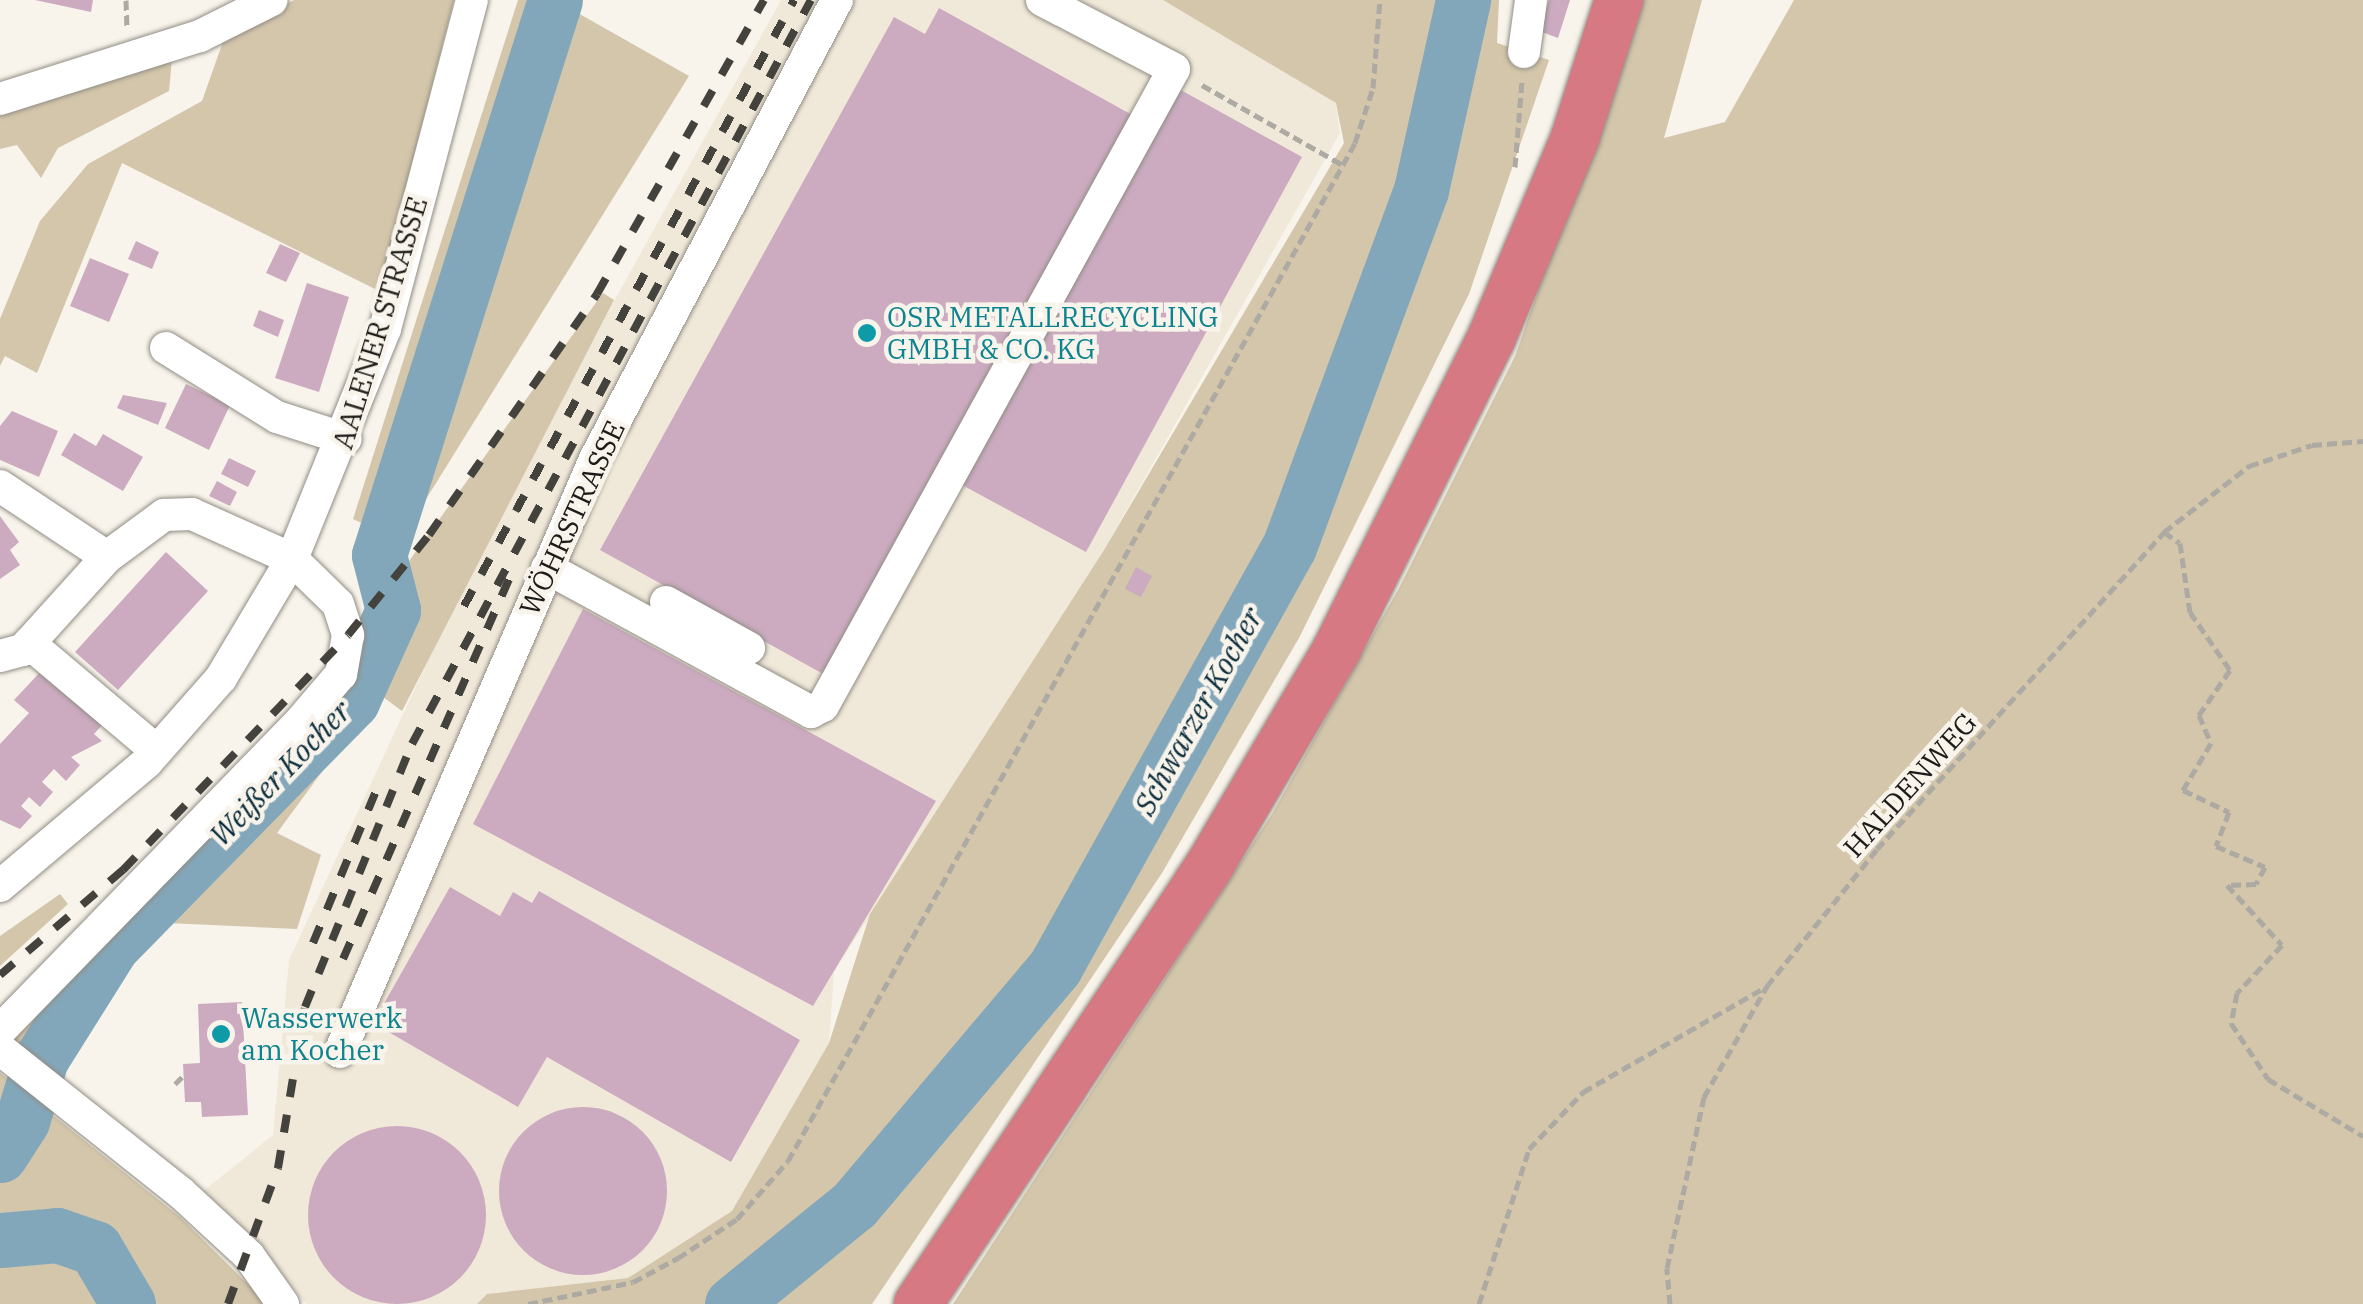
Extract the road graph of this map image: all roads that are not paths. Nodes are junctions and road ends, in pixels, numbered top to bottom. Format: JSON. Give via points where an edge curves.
{"nodes":[{"id":1,"x":272,"y":0,"type":"edge"},
{"id":2,"x":472,"y":0,"type":"edge"},
{"id":3,"x":836,"y":0,"type":"edge"},
{"id":4,"x":1042,"y":0,"type":"edge"},
{"id":5,"x":1531,"y":0,"type":"edge"},
{"id":6,"x":1619,"y":0,"type":"edge"},
{"id":7,"x":1524,"y":52,"type":"road end"},
{"id":8,"x":0,"y":99,"type":"edge"},
{"id":9,"x":166,"y":348,"type":"dead end"},
{"id":10,"x":346,"y":439,"type":"junction"},
{"id":11,"x":0,"y":486,"type":"edge"},
{"id":12,"x":107,"y":558,"type":"junction"},
{"id":13,"x":292,"y":558,"type":"junction"},
{"id":14,"x":546,"y":568,"type":"junction"},
{"id":15,"x":666,"y":602,"type":"dead end"},
{"id":16,"x":749,"y":648,"type":"dead end"},
{"id":17,"x":15,"y":650,"type":"edge"},
{"id":18,"x":157,"y":752,"type":"junction"},
{"id":19,"x":0,"y":886,"type":"edge"},
{"id":20,"x":0,"y":1030,"type":"edge"},
{"id":21,"x":340,"y":1052,"type":"dead end"},
{"id":22,"x":6,"y":1055,"type":"edge"},
{"id":23,"x":284,"y":1304,"type":"edge"},
{"id":24,"x":918,"y":1304,"type":"edge"}],
"edges":[{"from":1,"to":8,"type":"street","via":[[200,36]]},
{"from":2,"to":10,"type":"street","name":"AALENER STRASSE"},
{"from":3,"to":14,"type":"street","name":"WÖHRSTRASSE"},
{"from":4,"to":14,"type":"street","via":[[1174,68],[823,706],[811,712]]},
{"from":5,"to":7,"type":"street"},
{"from":6,"to":24,"type":"highway","via":[[1491,339],[1337,648],[1210,865]]},
{"from":9,"to":10,"type":"street","via":[[278,418]]},
{"from":10,"to":13,"type":"street","name":"AALENER STRASSE"},
{"from":11,"to":12,"type":"street"},
{"from":12,"to":13,"type":"street","via":[[164,515],[192,514]]},
{"from":12,"to":17,"type":"street"},
{"from":13,"to":18,"type":"street","name":"AALENER STRASSE","via":[[221,678]]},
{"from":13,"to":20,"type":"street","via":[[338,604],[348,635],[341,674],[204,830]]},
{"from":14,"to":21,"type":"street","name":"WÖHRSTRASSE"},
{"from":15,"to":16,"type":"street"},
{"from":17,"to":18,"type":"street"},
{"from":18,"to":19,"type":"street","name":"AALENER STRASSE"},
{"from":22,"to":23,"type":"street","via":[[180,1192],[249,1256]]}]}
